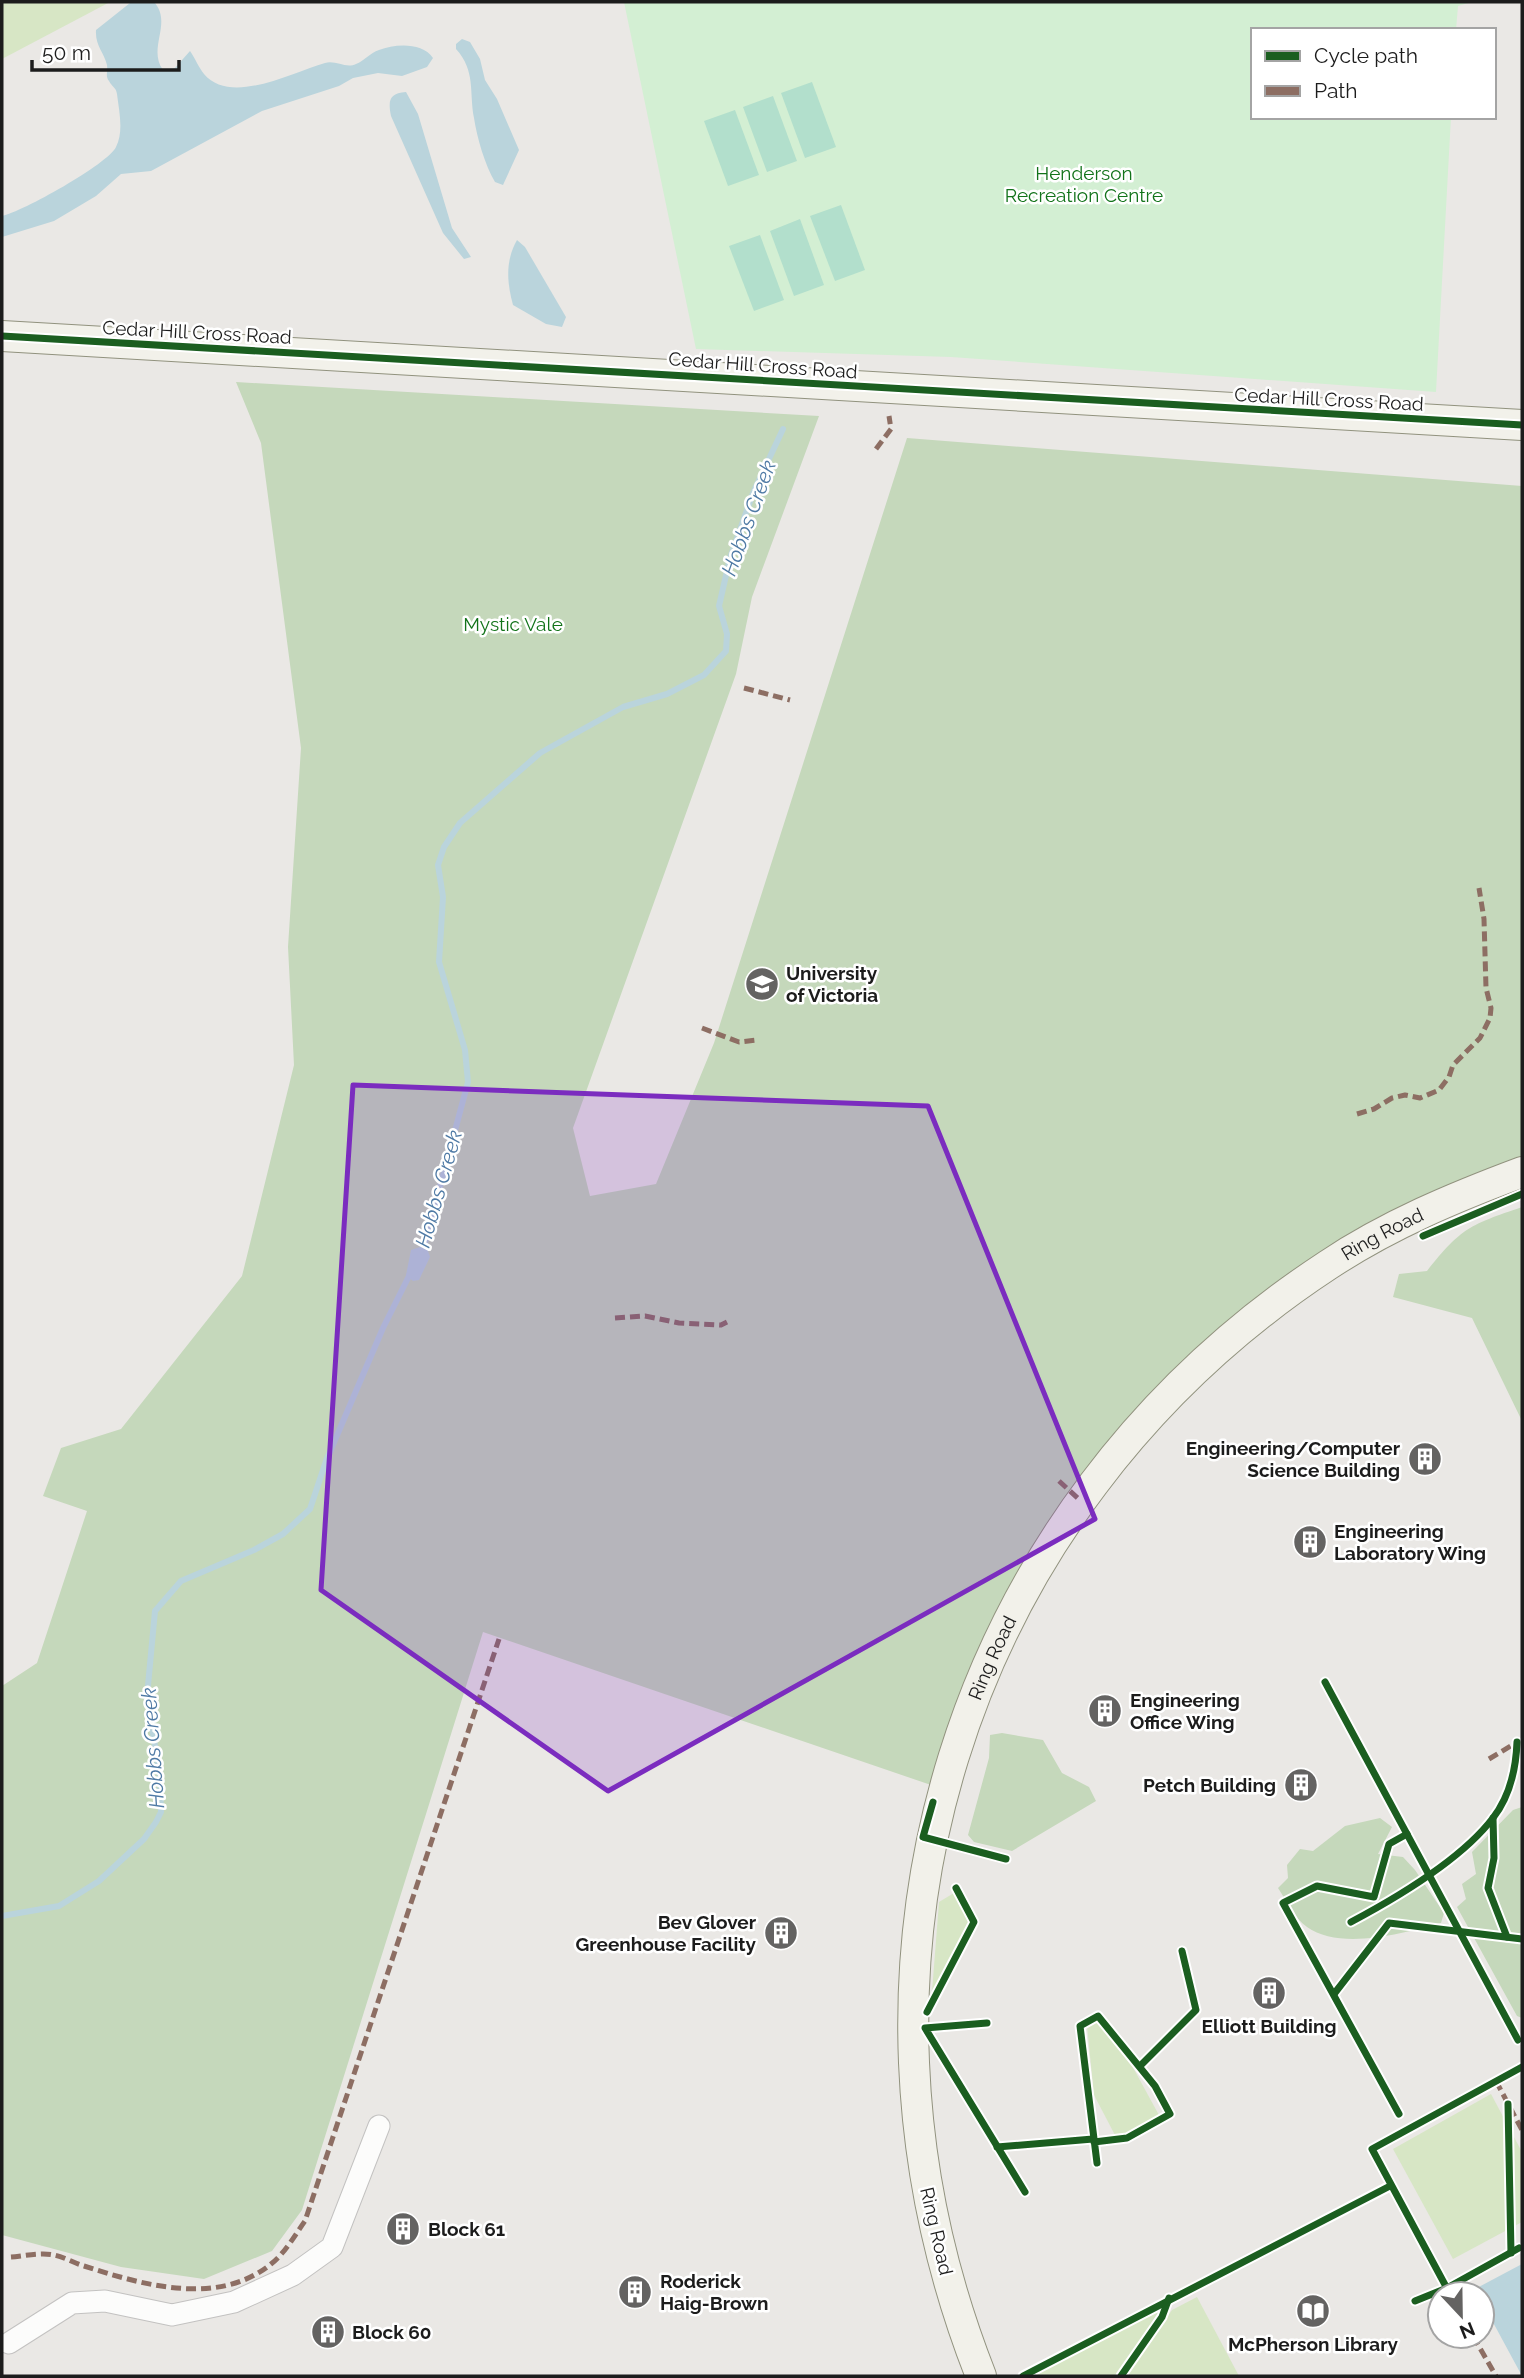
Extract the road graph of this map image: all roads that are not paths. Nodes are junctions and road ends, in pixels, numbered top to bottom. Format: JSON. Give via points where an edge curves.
{"nodes":[{"id":1,"x":2,"y":336,"type":"edge"},
{"id":2,"x":1522,"y":425,"type":"edge"},
{"id":3,"x":1522,"y":1172,"type":"edge"},
{"id":4,"x":379,"y":2126,"type":"dead end"},
{"id":5,"x":9,"y":2343,"type":"dead end"},
{"id":6,"x":981,"y":2376,"type":"edge"}],
"edges":[{"from":1,"to":2,"type":"main road","name":"Cedar Hill Cross Road"},
{"from":3,"to":6,"type":"main road","name":"Ring Road","via":[[1393,1227],[1330,1264],[1274,1303],[1198,1367],[1125,1444],[1081,1501],[1023,1592],[983,1675],[940,1805],[924,1877],[911,2022],[917,2123],[930,2206],[956,2309]]},
{"from":4,"to":5,"type":"street","via":[[332,2247],[293,2275],[234,2302],[172,2315],[105,2301],[72,2303]]}]}
